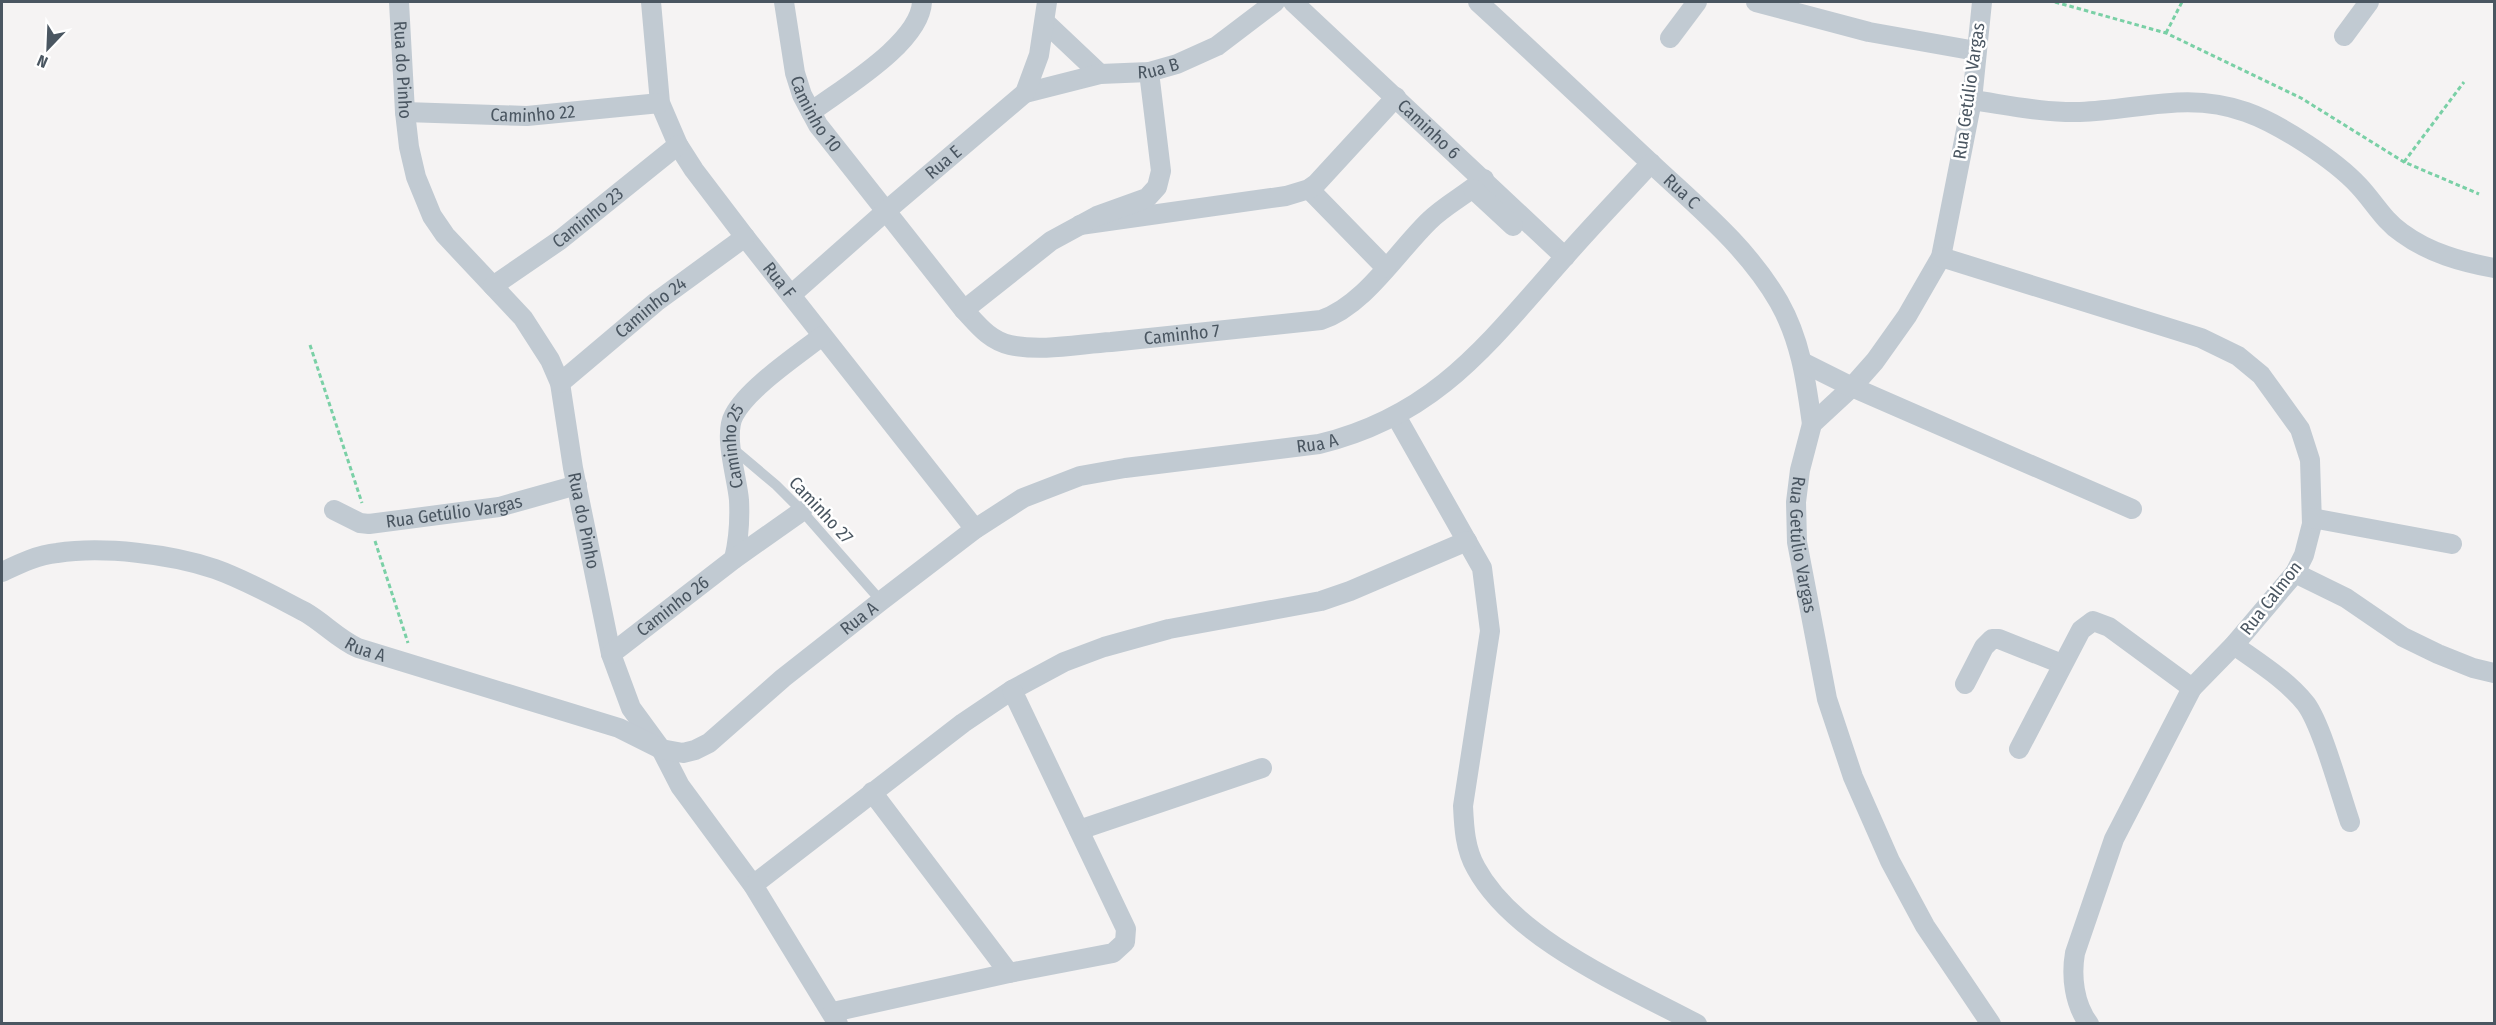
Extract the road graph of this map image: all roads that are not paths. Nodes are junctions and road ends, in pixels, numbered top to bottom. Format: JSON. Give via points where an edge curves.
{"nodes":[{"id":1,"x":399,"y":2,"type":"edge"},
{"id":2,"x":651,"y":2,"type":"edge"},
{"id":3,"x":784,"y":2,"type":"edge"},
{"id":4,"x":922,"y":2,"type":"edge"},
{"id":5,"x":1047,"y":2,"type":"edge"},
{"id":6,"x":1275,"y":2,"type":"edge"},
{"id":7,"x":1293,"y":2,"type":"edge"},
{"id":8,"x":1696,"y":2,"type":"edge"},
{"id":9,"x":1756,"y":2,"type":"edge"},
{"id":10,"x":1982,"y":2,"type":"edge"},
{"id":11,"x":2369,"y":2,"type":"edge"},
{"id":12,"x":1482,"y":3,"type":"edge"},
{"id":13,"x":1046,"y":23,"type":"junction"},
{"id":14,"x":2344,"y":36,"type":"dead end"},
{"id":15,"x":1670,"y":38,"type":"dead end"},
{"id":16,"x":1976,"y":51,"type":"junction"},
{"id":17,"x":1149,"y":72,"type":"junction"},
{"id":18,"x":1100,"y":74,"type":"junction"},
{"id":19,"x":1025,"y":93,"type":"junction"},
{"id":20,"x":1396,"y":97,"type":"junction"},
{"id":21,"x":1971,"y":100,"type":"junction"},
{"id":22,"x":660,"y":103,"type":"junction"},
{"id":23,"x":405,"y":112,"type":"junction"},
{"id":24,"x":811,"y":112,"type":"junction"},
{"id":25,"x":678,"y":145,"type":"junction"},
{"id":26,"x":1651,"y":164,"type":"junction"},
{"id":27,"x":1478,"y":184,"type":"junction"},
{"id":28,"x":1309,"y":189,"type":"junction"},
{"id":29,"x":886,"y":210,"type":"junction"},
{"id":30,"x":1080,"y":225,"type":"junction"},
{"id":31,"x":745,"y":237,"type":"junction"},
{"id":32,"x":1941,"y":257,"type":"junction"},
{"id":33,"x":1561,"y":261,"type":"junction"},
{"id":34,"x":1386,"y":268,"type":"junction"},
{"id":35,"x":2494,"y":268,"type":"edge"},
{"id":36,"x":493,"y":286,"type":"junction"},
{"id":37,"x":791,"y":295,"type":"junction"},
{"id":38,"x":964,"y":310,"type":"junction"},
{"id":39,"x":822,"y":336,"type":"junction"},
{"id":40,"x":1804,"y":363,"type":"junction"},
{"id":41,"x":560,"y":383,"type":"junction"},
{"id":42,"x":1852,"y":387,"type":"junction"},
{"id":43,"x":1396,"y":416,"type":"junction"},
{"id":44,"x":1812,"y":424,"type":"junction"},
{"id":45,"x":731,"y":447,"type":"junction"},
{"id":46,"x":577,"y":485,"type":"junction"},
{"id":47,"x":2132,"y":509,"type":"dead end"},
{"id":48,"x":334,"y":510,"type":"dead end"},
{"id":49,"x":802,"y":511,"type":"junction"},
{"id":50,"x":2312,"y":518,"type":"junction"},
{"id":51,"x":975,"y":529,"type":"junction"},
{"id":52,"x":1467,"y":541,"type":"junction"},
{"id":53,"x":2452,"y":544,"type":"dead end"},
{"id":54,"x":734,"y":559,"type":"junction"},
{"id":55,"x":2,"y":572,"type":"edge"},
{"id":56,"x":2295,"y":573,"type":"junction"},
{"id":57,"x":881,"y":601,"type":"junction"},
{"id":58,"x":2234,"y":645,"type":"junction"},
{"id":59,"x":611,"y":654,"type":"junction"},
{"id":60,"x":2062,"y":664,"type":"junction"},
{"id":61,"x":2494,"y":673,"type":"edge"},
{"id":62,"x":1965,"y":684,"type":"dead end"},
{"id":63,"x":2192,"y":688,"type":"junction"},
{"id":64,"x":1012,"y":690,"type":"junction"},
{"id":65,"x":661,"y":749,"type":"junction"},
{"id":66,"x":2019,"y":749,"type":"dead end"},
{"id":67,"x":1262,"y":768,"type":"dead end"},
{"id":68,"x":872,"y":792,"type":"junction"},
{"id":69,"x":2350,"y":822,"type":"dead end"},
{"id":70,"x":1079,"y":830,"type":"junction"},
{"id":71,"x":753,"y":885,"type":"junction"},
{"id":72,"x":1010,"y":973,"type":"junction"},
{"id":73,"x":836,"y":1018,"type":"edge"},
{"id":74,"x":1697,"y":1023,"type":"edge"},
{"id":75,"x":1991,"y":1023,"type":"edge"},
{"id":76,"x":2089,"y":1023,"type":"edge"}],
"edges":[{"from":1,"to":23,"type":"street","name":"Rua do Pinho"},
{"from":2,"to":22,"type":"street","name":"Rua F"},
{"from":3,"to":24,"type":"street","name":"Caminho 10","via":[[795,73]]},
{"from":4,"to":24,"type":"street","via":[[909,35]]},
{"from":5,"to":13,"type":"street","name":"Rua E"},
{"from":6,"to":17,"type":"street","name":"Rua B","via":[[1217,46]]},
{"from":7,"to":20,"type":"street","name":"Caminho 6"},
{"from":8,"to":15,"type":"street"},
{"from":9,"to":16,"type":"street","via":[[1869,32]]},
{"from":10,"to":16,"type":"street","name":"Rua Getúlio Vargas"},
{"from":11,"to":14,"type":"street"},
{"from":12,"to":26,"type":"street","name":"Rua C"},
{"from":13,"to":18,"type":"street"},
{"from":13,"to":19,"type":"street","name":"Rua E"},
{"from":16,"to":21,"type":"street","name":"Rua Getúlio Vargas"},
{"from":17,"to":18,"type":"street","name":"Rua B"},
{"from":17,"to":30,"type":"street","via":[[1161,171],[1157,186],[1141,202]]},
{"from":18,"to":19,"type":"street","name":"Rua B"},
{"from":19,"to":29,"type":"street","name":"Rua E"},
{"from":20,"to":27,"type":"street","name":"Caminho 6"},
{"from":20,"to":28,"type":"street"},
{"from":21,"to":32,"type":"street","name":"Rua Getúlio Vargas"},
{"from":21,"to":35,"type":"street","via":[[2052,112],[2188,101],[2246,112],[2338,168],[2391,224],[2417,243],[2453,258]]},
{"from":22,"to":23,"type":"street","name":"Caminho 22","via":[[527,116]]},
{"from":22,"to":25,"type":"street","name":"Rua F"},
{"from":23,"to":36,"type":"street","name":"Rua do Pinho","via":[[416,177],[432,216],[455,249]]},
{"from":24,"to":29,"type":"street","name":"Caminho 10"},
{"from":25,"to":31,"type":"street","name":"Rua F"},
{"from":25,"to":36,"type":"street","name":"Caminho 23","via":[[560,240]]},
{"from":26,"to":33,"type":"street","name":"Rua A"},
{"from":26,"to":40,"type":"street","name":"Rua C","via":[[1762,274],[1795,335]]},
{"from":27,"to":33,"type":"street","name":"Caminho 6"},
{"from":27,"to":34,"type":"street","name":"Caminho 7","via":[[1428,221]]},
{"from":28,"to":30,"type":"street"},
{"from":28,"to":34,"type":"street"},
{"from":29,"to":37,"type":"street","name":"Rua E"},
{"from":29,"to":38,"type":"street","name":"Caminho 7"},
{"from":30,"to":38,"type":"street","via":[[1029,256]]},
{"from":31,"to":37,"type":"street","name":"Rua F"},
{"from":31,"to":41,"type":"street","name":"Caminho 24","via":[[656,303]]},
{"from":32,"to":42,"type":"street","name":"Rua Getúlio Vargas","via":[[1908,316]]},
{"from":32,"to":50,"type":"street","name":"Rua Calmon","via":[[2201,338],[2238,356],[2261,375],[2300,429],[2310,460]]},
{"from":33,"to":43,"type":"street","name":"Rua A","via":[[1471,360],[1421,402]]},
{"from":34,"to":38,"type":"street","name":"Caminho 7","via":[[1344,309],[1321,320],[1183,335],[1024,347],[986,334]]},
{"from":36,"to":41,"type":"street","name":"Rua do Pinho","via":[[537,338]]},
{"from":37,"to":39,"type":"street","name":"Rua F"},
{"from":39,"to":45,"type":"street","name":"Caminho 25","via":[[741,405],[733,416]]},
{"from":39,"to":51,"type":"street","name":"Rua F"},
{"from":40,"to":42,"type":"street"},
{"from":40,"to":44,"type":"street","name":"Rua C"},
{"from":41,"to":46,"type":"street","name":"Rua do Pinho"},
{"from":42,"to":44,"type":"street","name":"Rua Getúlio Vargas"},
{"from":42,"to":47,"type":"street"},
{"from":43,"to":51,"type":"street","name":"Rua A","via":[[1319,444],[1080,476],[1023,498]]},
{"from":43,"to":52,"type":"street"},
{"from":44,"to":75,"type":"street","name":"Rua Getúlio Vargas","via":[[1800,470],[1797,542],[1827,699],[1853,777],[1890,861],[1925,926]]},
{"from":45,"to":49,"type":"lane","name":"Caminho 27"},
{"from":45,"to":54,"type":"street","name":"Caminho 25","via":[[740,519]]},
{"from":46,"to":48,"type":"street","name":"Rua Getúlio Vargas","via":[[499,507],[369,524]]},
{"from":46,"to":59,"type":"street","name":"Rua do Pinho"},
{"from":49,"to":54,"type":"street","name":"Caminho 26"},
{"from":49,"to":57,"type":"lane","name":"Caminho 27"},
{"from":50,"to":53,"type":"street"},
{"from":50,"to":56,"type":"street","name":"Rua Calmon","via":[[2304,555]]},
{"from":51,"to":57,"type":"street","name":"Rua A"},
{"from":52,"to":64,"type":"street","via":[[1321,601],[1169,629],[1104,647],[1064,662]]},
{"from":52,"to":74,"type":"street","via":[[1482,568],[1490,632],[1463,806],[1464,834],[1475,866],[1495,898],[1548,943]]},
{"from":54,"to":59,"type":"street","name":"Caminho 26"},
{"from":55,"to":65,"type":"street","name":"Rua A","via":[[41,556],[73,551],[136,553],[201,564],[318,619],[358,648],[619,728]]},
{"from":56,"to":58,"type":"street","name":"Rua Calmon"},
{"from":56,"to":61,"type":"street","via":[[2346,598],[2403,637],[2473,668]]},
{"from":57,"to":65,"type":"street","name":"Rua A","via":[[708,743],[684,753]]},
{"from":58,"to":63,"type":"street","name":"Rua Calmon"},
{"from":58,"to":69,"type":"street","via":[[2264,666],[2307,706]]},
{"from":59,"to":65,"type":"street","name":"Rua do Pinho","via":[[631,708]]},
{"from":60,"to":62,"type":"street","via":[[1992,639],[1984,646]]},
{"from":60,"to":63,"type":"street","via":[[2081,630],[2093,621],[2109,627]]},
{"from":60,"to":66,"type":"street"},
{"from":63,"to":76,"type":"street","name":"Rua Calmon","via":[[2114,839],[2075,953],[2075,992]]},
{"from":64,"to":68,"type":"street"},
{"from":64,"to":70,"type":"street"},
{"from":65,"to":71,"type":"street","name":"Rua do Pinho","via":[[680,786]]},
{"from":67,"to":70,"type":"street"},
{"from":68,"to":71,"type":"street"},
{"from":68,"to":72,"type":"street"},
{"from":70,"to":72,"type":"street","via":[[1126,929],[1125,942],[1113,953]]},
{"from":71,"to":73,"type":"street","name":"Rua do Pinho"},
{"from":72,"to":73,"type":"street"}]}
